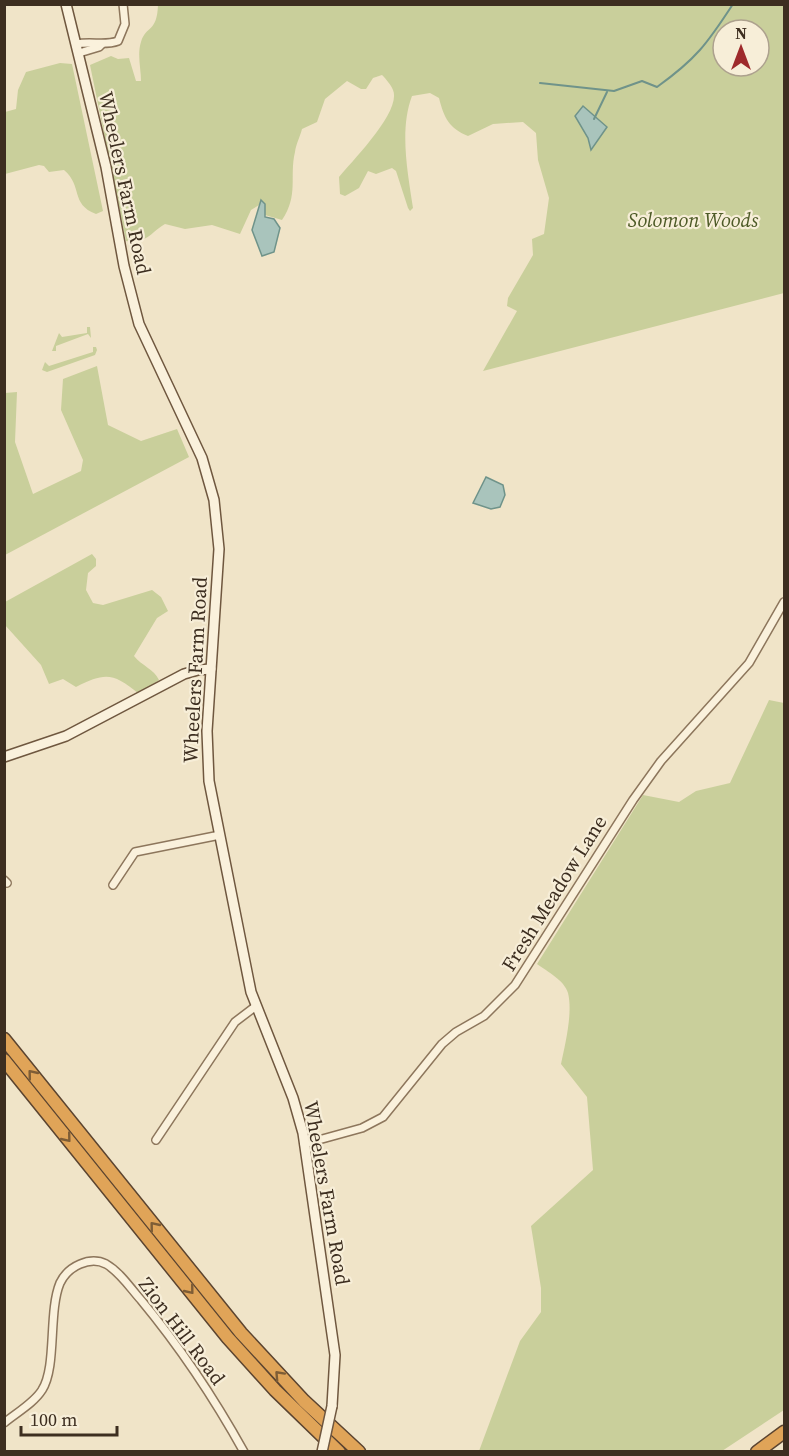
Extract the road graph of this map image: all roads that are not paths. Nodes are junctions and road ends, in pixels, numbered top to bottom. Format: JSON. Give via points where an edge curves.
{"nodes":[{"id":1,"x":66,"y":4,"type":"edge"},
{"id":2,"x":123,"y":4,"type":"edge"},
{"id":3,"x":77,"y":48,"type":"junction"},
{"id":4,"x":784,"y":602,"type":"edge"},
{"id":5,"x":211,"y":669,"type":"junction"},
{"id":6,"x":4,"y":757,"type":"edge"},
{"id":7,"x":220,"y":835,"type":"junction"},
{"id":8,"x":113,"y":885,"type":"dead end"},
{"id":9,"x":255,"y":1006,"type":"junction"},
{"id":10,"x":4,"y":1039,"type":"edge"},
{"id":11,"x":4,"y":1060,"type":"edge"},
{"id":12,"x":156,"y":1140,"type":"dead end"},
{"id":13,"x":304,"y":1144,"type":"junction"},
{"id":14,"x":4,"y":1423,"type":"edge"},
{"id":15,"x":784,"y":1432,"type":"edge"},
{"id":16,"x":244,"y":1452,"type":"edge"},
{"id":17,"x":322,"y":1452,"type":"edge"},
{"id":18,"x":339,"y":1452,"type":"edge"},
{"id":19,"x":359,"y":1452,"type":"edge"},
{"id":20,"x":757,"y":1452,"type":"edge"}],
"edges":[{"from":1,"to":3,"type":"main road","name":"Wheelers Farm Road"},
{"from":2,"to":3,"type":"street","via":[[125,24],[119,40]]},
{"from":3,"to":5,"type":"main road","name":"Wheelers Farm Road","via":[[139,324],[200,452],[214,500],[219,549]]},
{"from":4,"to":13,"type":"street","name":"Fresh Meadow Lane","via":[[749,663],[661,761],[633,800],[515,986],[484,1016],[442,1044],[383,1117],[362,1128]]},
{"from":5,"to":6,"type":"main road","via":[[184,674],[66,736]]},
{"from":5,"to":7,"type":"main road","name":"Wheelers Farm Road","via":[[207,760]]},
{"from":7,"to":8,"type":"street","via":[[135,852]]},
{"from":7,"to":9,"type":"main road","name":"Wheelers Farm Road"},
{"from":9,"to":12,"type":"street","via":[[235,1022]]},
{"from":9,"to":13,"type":"main road","name":"Wheelers Farm Road","via":[[293,1098]]},
{"from":19,"to":10,"type":"highway","one_way":true,"via":[[256,1350]]},
{"from":11,"to":18,"type":"highway","one_way":true,"via":[[228,1338]]},
{"from":13,"to":17,"type":"main road","name":"Wheelers Farm Road","bridge":true,"via":[[335,1355],[332,1406]]},
{"from":14,"to":16,"type":"street","name":"Zion Hill Road","via":[[41,1393],[46,1383],[60,1282],[76,1266],[98,1262],[126,1282],[174,1340]]},
{"from":15,"to":20,"type":"highway"}]}
